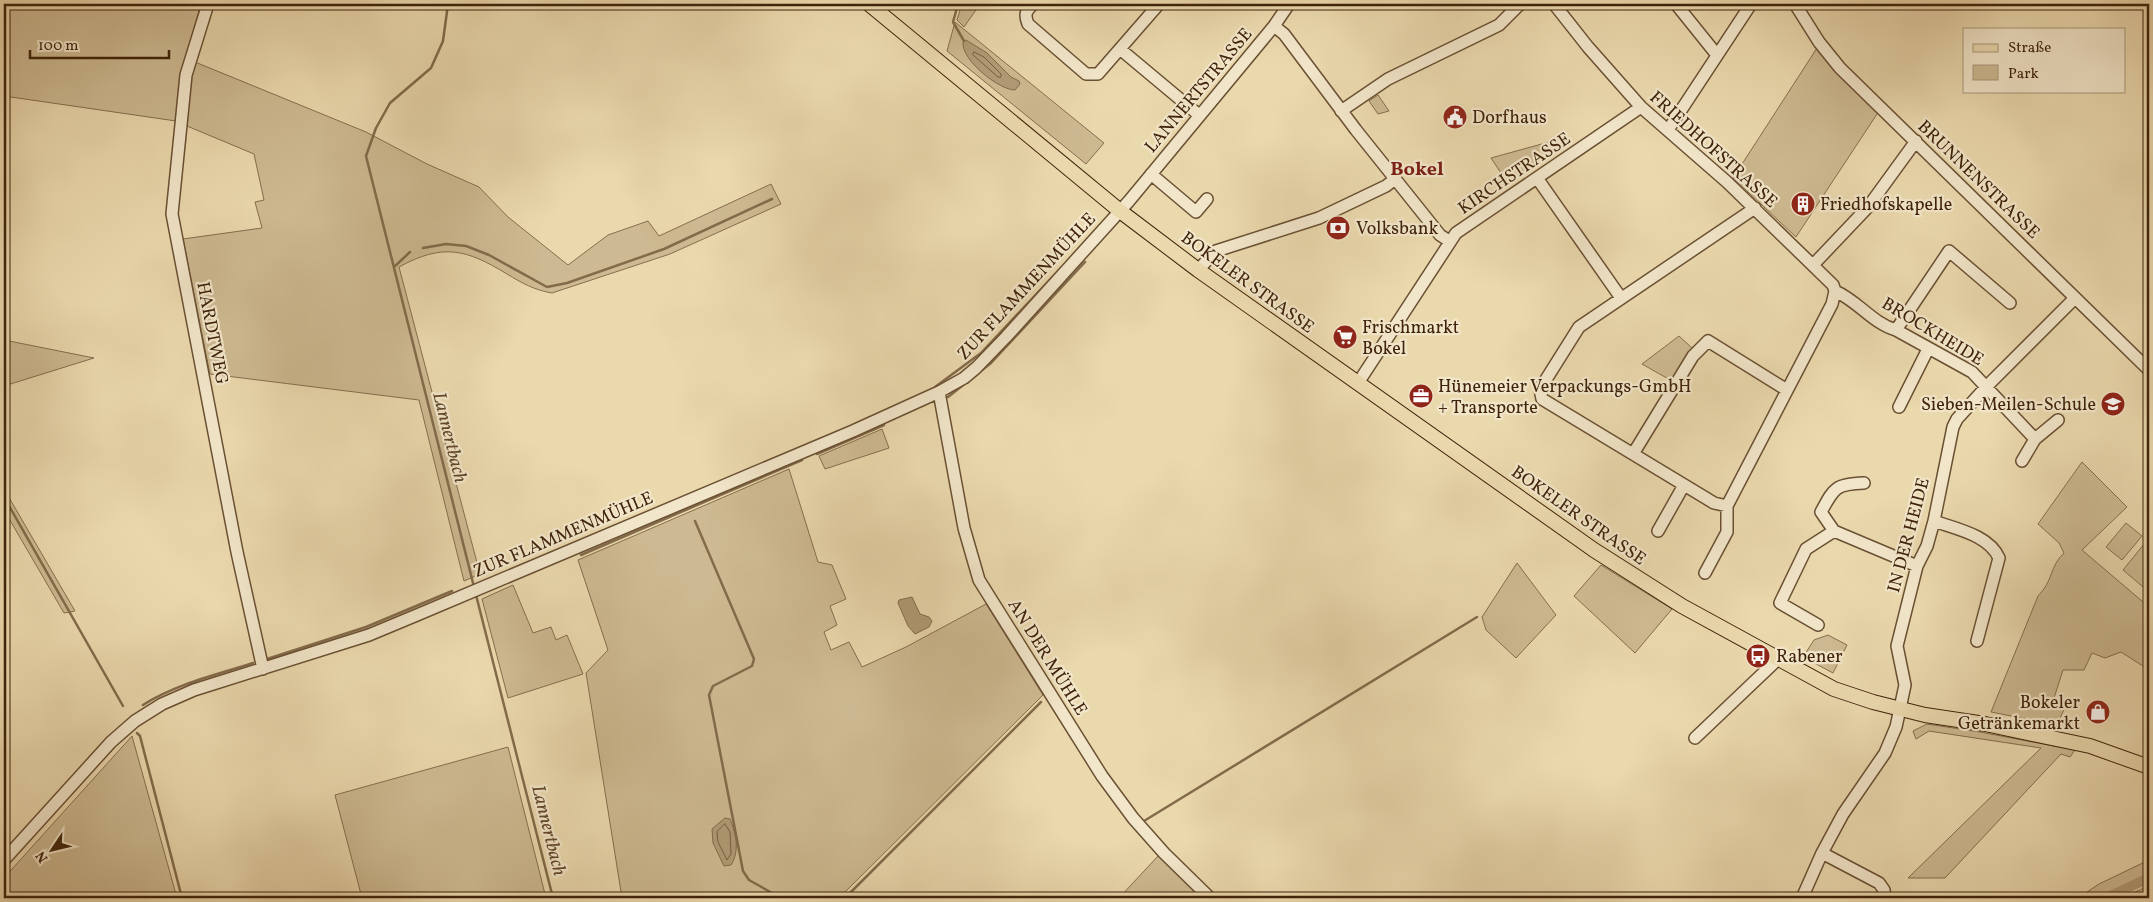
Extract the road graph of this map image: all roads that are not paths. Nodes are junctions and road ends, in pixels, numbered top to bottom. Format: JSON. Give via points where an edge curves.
{"nodes":[{"id":1,"x":208,"y":4,"type":"edge"},
{"id":2,"x":869,"y":4,"type":"edge"},
{"id":3,"x":1033,"y":4,"type":"edge"},
{"id":4,"x":1159,"y":4,"type":"edge"},
{"id":5,"x":1288,"y":4,"type":"edge"},
{"id":6,"x":1520,"y":4,"type":"edge"},
{"id":7,"x":1554,"y":4,"type":"edge"},
{"id":8,"x":1676,"y":4,"type":"edge"},
{"id":9,"x":1751,"y":4,"type":"edge"},
{"id":10,"x":1795,"y":4,"type":"edge"},
{"id":11,"x":1274,"y":26,"type":"junction"},
{"id":12,"x":1120,"y":49,"type":"junction"},
{"id":13,"x":1717,"y":55,"type":"junction"},
{"id":14,"x":1641,"y":107,"type":"junction"},
{"id":15,"x":1341,"y":111,"type":"junction"},
{"id":16,"x":1199,"y":115,"type":"junction"},
{"id":17,"x":1668,"y":130,"type":"junction"},
{"id":18,"x":1916,"y":141,"type":"junction"},
{"id":19,"x":1151,"y":174,"type":"junction"},
{"id":20,"x":1537,"y":178,"type":"junction"},
{"id":21,"x":1395,"y":179,"type":"junction"},
{"id":22,"x":1207,"y":199,"type":"dead end"},
{"id":23,"x":1755,"y":208,"type":"junction"},
{"id":24,"x":1120,"y":211,"type":"junction"},
{"id":25,"x":1449,"y":241,"type":"junction"},
{"id":26,"x":1813,"y":265,"type":"junction"},
{"id":27,"x":1198,"y":270,"type":"junction"},
{"id":28,"x":1835,"y":291,"type":"junction"},
{"id":29,"x":1622,"y":298,"type":"junction"},
{"id":30,"x":2074,"y":298,"type":"junction"},
{"id":31,"x":2010,"y":303,"type":"dead end"},
{"id":32,"x":1896,"y":330,"type":"junction"},
{"id":33,"x":1928,"y":349,"type":"junction"},
{"id":34,"x":2149,"y":370,"type":"edge"},
{"id":35,"x":1358,"y":383,"type":"junction"},
{"id":36,"x":1987,"y":386,"type":"junction"},
{"id":37,"x":1787,"y":390,"type":"junction"},
{"id":38,"x":939,"y":392,"type":"junction"},
{"id":39,"x":1899,"y":407,"type":"dead end"},
{"id":40,"x":2058,"y":420,"type":"dead end"},
{"id":41,"x":2035,"y":439,"type":"junction"},
{"id":42,"x":1633,"y":454,"type":"junction"},
{"id":43,"x":2022,"y":461,"type":"dead end"},
{"id":44,"x":1864,"y":483,"type":"dead end"},
{"id":45,"x":1684,"y":485,"type":"junction"},
{"id":46,"x":1727,"y":506,"type":"junction"},
{"id":47,"x":1934,"y":521,"type":"junction"},
{"id":48,"x":1658,"y":531,"type":"dead end"},
{"id":49,"x":1834,"y":531,"type":"junction"},
{"id":50,"x":1917,"y":566,"type":"junction"},
{"id":51,"x":1705,"y":573,"type":"dead end"},
{"id":52,"x":1818,"y":625,"type":"dead end"},
{"id":53,"x":1977,"y":641,"type":"dead end"},
{"id":54,"x":1778,"y":659,"type":"junction"},
{"id":55,"x":263,"y":669,"type":"junction"},
{"id":56,"x":1900,"y":709,"type":"junction"},
{"id":57,"x":1695,"y":738,"type":"dead end"},
{"id":58,"x":2149,"y":767,"type":"edge"},
{"id":59,"x":1822,"y":853,"type":"junction"},
{"id":60,"x":4,"y":860,"type":"edge"},
{"id":61,"x":1210,"y":898,"type":"edge"},
{"id":62,"x":1802,"y":898,"type":"edge"},
{"id":63,"x":1885,"y":898,"type":"edge"}],
"edges":[{"from":1,"to":55,"type":"street","name":"HARDTWEG","via":[[186,76],[172,214],[237,552]]},
{"from":2,"to":24,"type":"main road","name":"BOKELER STRASSE"},
{"from":3,"to":12,"type":"street","via":[[1026,12],[1028,24],[1086,74],[1098,74]]},
{"from":4,"to":12,"type":"street"},
{"from":5,"to":11,"type":"street","name":"LANNERTSTRASSE"},
{"from":6,"to":15,"type":"street","via":[[1498,25],[1388,79]]},
{"from":7,"to":14,"type":"street","name":"FRIEDHOFSTRASSE"},
{"from":8,"to":13,"type":"street"},
{"from":9,"to":13,"type":"street"},
{"from":10,"to":18,"type":"street","name":"BRUNNENSTRASSE","via":[[1818,42],[1840,68]]},
{"from":11,"to":15,"type":"street","via":[[1284,34]]},
{"from":11,"to":16,"type":"street","name":"LANNERTSTRASSE"},
{"from":12,"to":16,"type":"street"},
{"from":13,"to":17,"type":"street"},
{"from":14,"to":17,"type":"street","name":"FRIEDHOFSTRASSE"},
{"from":14,"to":20,"type":"street","name":"KIRCHSTRASSE"},
{"from":15,"to":21,"type":"street"},
{"from":16,"to":19,"type":"street","name":"LANNERTSTRASSE"},
{"from":17,"to":23,"type":"street","name":"FRIEDHOFSTRASSE"},
{"from":18,"to":26,"type":"street","via":[[1868,208]]},
{"from":18,"to":30,"type":"street","name":"BRUNNENSTRASSE"},
{"from":19,"to":22,"type":"street","name":"LANNERTSTRASSE","via":[[1196,212]]},
{"from":19,"to":24,"type":"street","name":"LANNERTSTRASSE"},
{"from":20,"to":25,"type":"street","name":"KIRCHSTRASSE"},
{"from":20,"to":29,"type":"street"},
{"from":21,"to":25,"type":"street","via":[[1440,235]]},
{"from":21,"to":27,"type":"street","via":[[1319,218],[1216,251]]},
{"from":23,"to":26,"type":"street","name":"FRIEDHOFSTRASSE"},
{"from":23,"to":29,"type":"street"},
{"from":24,"to":27,"type":"main road","name":"BOKELER STRASSE"},
{"from":24,"to":38,"type":"street","name":"ZUR FLAMMENMÜHLE","via":[[981,364]]},
{"from":25,"to":35,"type":"street","name":"KIRCHSTRASSE"},
{"from":26,"to":28,"type":"street","name":"FRIEDHOFSTRASSE"},
{"from":27,"to":35,"type":"main road","name":"BOKELER STRASSE"},
{"from":28,"to":32,"type":"street","name":"BROCKHEIDE","via":[[1850,297],[1883,326]]},
{"from":28,"to":37,"type":"street","via":[[1832,304]]},
{"from":29,"to":42,"type":"street","via":[[1579,327],[1540,389],[1542,399]]},
{"from":30,"to":34,"type":"street","name":"BRUNNENSTRASSE"},
{"from":30,"to":36,"type":"street","name":"IN DER HEIDE"},
{"from":31,"to":32,"type":"street","via":[[1949,251]]},
{"from":32,"to":33,"type":"street","name":"BROCKHEIDE"},
{"from":33,"to":36,"type":"street","name":"BROCKHEIDE","via":[[1972,372]]},
{"from":33,"to":39,"type":"street"},
{"from":35,"to":54,"type":"main road","name":"BOKELER STRASSE","via":[[1630,574]]},
{"from":36,"to":41,"type":"street","name":"BROCKHEIDE"},
{"from":36,"to":47,"type":"street","name":"IN DER HEIDE","via":[[1953,427]]},
{"from":37,"to":42,"type":"street","via":[[1708,341],[1693,356]]},
{"from":37,"to":46,"type":"street"},
{"from":38,"to":55,"type":"street","name":"ZUR FLAMMENMÜHLE","via":[[369,635]]},
{"from":38,"to":61,"type":"street","name":"AN DER MÜHLE","via":[[964,528],[979,580],[1102,776],[1133,818]]},
{"from":40,"to":41,"type":"street"},
{"from":41,"to":43,"type":"street"},
{"from":42,"to":45,"type":"street"},
{"from":44,"to":49,"type":"street","via":[[1834,488],[1821,512]]},
{"from":45,"to":46,"type":"street","via":[[1714,503]]},
{"from":45,"to":48,"type":"street"},
{"from":46,"to":51,"type":"street","via":[[1727,532]]},
{"from":47,"to":50,"type":"street","name":"IN DER HEIDE"},
{"from":47,"to":53,"type":"street","via":[[1987,542],[1999,558]]},
{"from":49,"to":50,"type":"street"},
{"from":49,"to":52,"type":"street","via":[[1806,549],[1780,603]]},
{"from":50,"to":56,"type":"street","name":"IN DER HEIDE","via":[[1897,646],[1905,685]]},
{"from":54,"to":56,"type":"main road","name":"BOKELER STRASSE","via":[[1834,689]]},
{"from":54,"to":57,"type":"street"},
{"from":55,"to":60,"type":"street","name":"ZUR FLAMMENMÜHLE","via":[[194,690],[135,721],[111,742]]},
{"from":56,"to":58,"type":"main road","name":"BOKELER STRASSE","via":[[2090,746]]},
{"from":56,"to":59,"type":"street","name":"IN DER HEIDE","via":[[1885,753],[1843,814]]},
{"from":59,"to":62,"type":"street","name":"IN DER HEIDE"},
{"from":59,"to":63,"type":"street","via":[[1879,883]]}]}
